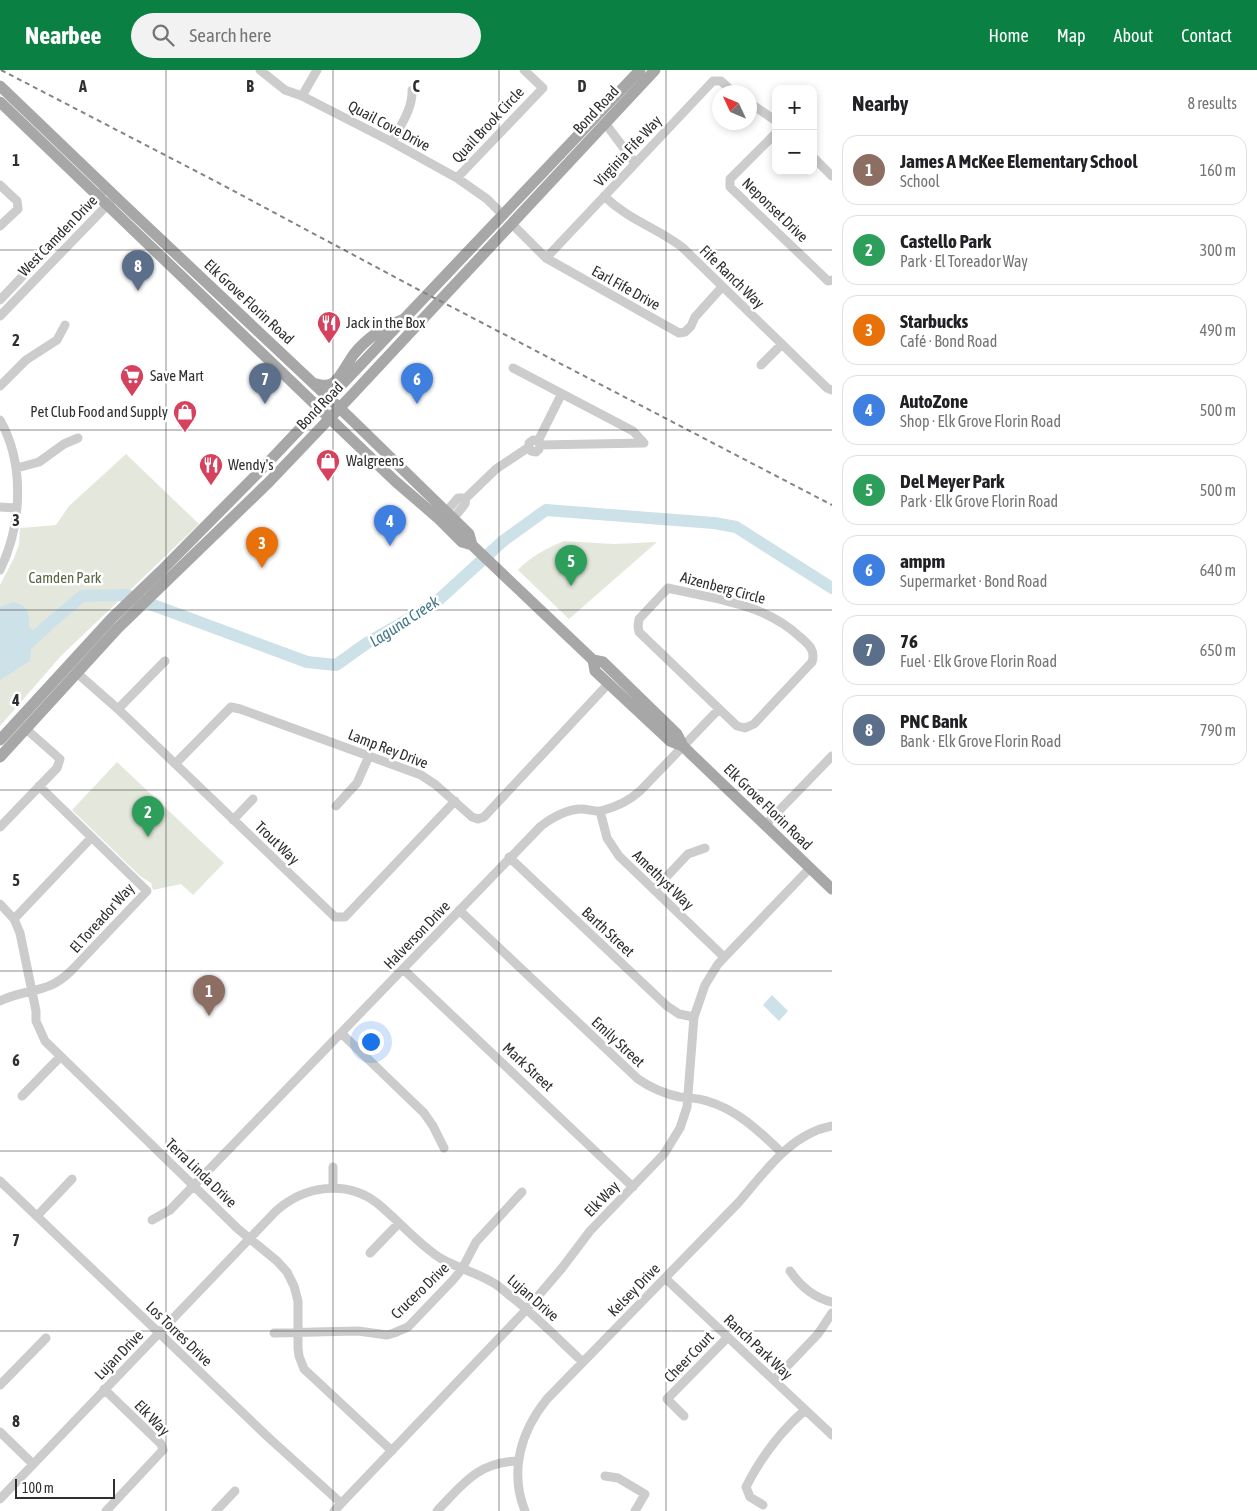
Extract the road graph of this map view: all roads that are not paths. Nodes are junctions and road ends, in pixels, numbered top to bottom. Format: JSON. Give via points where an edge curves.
{"nodes":[{"id":1,"x":260,"y":70,"type":"edge"},
{"id":2,"x":317,"y":70,"type":"edge"},
{"id":3,"x":524,"y":70,"type":"edge"},
{"id":4,"x":641,"y":70,"type":"edge"},
{"id":5,"x":655,"y":70,"type":"edge"},
{"id":6,"x":725,"y":85,"type":"edge"},
{"id":7,"x":0,"y":86,"type":"edge"},
{"id":8,"x":412,"y":90,"type":"dead end"},
{"id":9,"x":302,"y":96,"type":"junction"},
{"id":10,"x":0,"y":102,"type":"edge"},
{"id":11,"x":757,"y":108,"type":"edge"},
{"id":12,"x":772,"y":118,"type":"edge"},
{"id":13,"x":605,"y":123,"type":"junction"},
{"id":14,"x":772,"y":137,"type":"edge"},
{"id":15,"x":392,"y":142,"type":"junction"},
{"id":16,"x":555,"y":159,"type":"junction"},
{"id":17,"x":817,"y":161,"type":"edge"},
{"id":18,"x":635,"y":163,"type":"junction"},
{"id":19,"x":832,"y":176,"type":"edge"},
{"id":20,"x":457,"y":178,"type":"junction"},
{"id":21,"x":0,"y":185,"type":"edge"},
{"id":22,"x":102,"y":192,"type":"junction"},
{"id":23,"x":604,"y":196,"type":"junction"},
{"id":24,"x":111,"y":200,"type":"junction"},
{"id":25,"x":502,"y":214,"type":"junction"},
{"id":26,"x":512,"y":224,"type":"junction"},
{"id":27,"x":0,"y":226,"type":"edge"},
{"id":28,"x":154,"y":249,"type":"junction"},
{"id":29,"x":546,"y":258,"type":"junction"},
{"id":30,"x":192,"y":269,"type":"junction"},
{"id":31,"x":462,"y":278,"type":"junction"},
{"id":32,"x":832,"y":280,"type":"edge"},
{"id":33,"x":722,"y":286,"type":"junction"},
{"id":34,"x":197,"y":290,"type":"junction"},
{"id":35,"x":222,"y":298,"type":"junction"},
{"id":36,"x":0,"y":300,"type":"edge"},
{"id":37,"x":0,"y":316,"type":"edge"},
{"id":38,"x":406,"y":318,"type":"junction"},
{"id":39,"x":66,"y":325,"type":"dead end"},
{"id":40,"x":782,"y":344,"type":"junction"},
{"id":41,"x":761,"y":365,"type":"dead end"},
{"id":42,"x":513,"y":368,"type":"dead end"},
{"id":43,"x":314,"y":384,"type":"junction"},
{"id":44,"x":0,"y":386,"type":"edge"},
{"id":45,"x":832,"y":390,"type":"edge"},
{"id":46,"x":561,"y":394,"type":"junction"},
{"id":47,"x":330,"y":399,"type":"junction"},
{"id":48,"x":339,"y":408,"type":"junction"},
{"id":49,"x":320,"y":409,"type":"junction"},
{"id":50,"x":329,"y":418,"type":"junction"},
{"id":51,"x":0,"y":420,"type":"edge"},
{"id":52,"x":78,"y":438,"type":"dead end"},
{"id":53,"x":539,"y":443,"type":"junction"},
{"id":54,"x":17,"y":468,"type":"junction"},
{"id":55,"x":421,"y":504,"type":"junction"},
{"id":56,"x":0,"y":507,"type":"edge"},
{"id":57,"x":16,"y":508,"type":"junction"},
{"id":58,"x":449,"y":516,"type":"junction"},
{"id":59,"x":472,"y":545,"type":"junction"},
{"id":60,"x":0,"y":570,"type":"edge"},
{"id":61,"x":162,"y":581,"type":"junction"},
{"id":62,"x":115,"y":623,"type":"junction"},
{"id":63,"x":593,"y":660,"type":"junction"},
{"id":64,"x":165,"y":661,"type":"dead end"},
{"id":65,"x":77,"y":673,"type":"junction"},
{"id":66,"x":608,"y":683,"type":"junction"},
{"id":67,"x":118,"y":709,"type":"junction"},
{"id":68,"x":719,"y":709,"type":"junction"},
{"id":69,"x":26,"y":729,"type":"junction"},
{"id":70,"x":0,"y":740,"type":"edge"},
{"id":71,"x":683,"y":746,"type":"junction"},
{"id":72,"x":369,"y":756,"type":"junction"},
{"id":73,"x":832,"y":756,"type":"edge"},
{"id":74,"x":0,"y":757,"type":"edge"},
{"id":75,"x":175,"y":764,"type":"junction"},
{"id":76,"x":39,"y":786,"type":"junction"},
{"id":77,"x":253,"y":799,"type":"dead end"},
{"id":78,"x":455,"y":801,"type":"junction"},
{"id":79,"x":336,"y":806,"type":"dead end"},
{"id":80,"x":600,"y":811,"type":"junction"},
{"id":81,"x":233,"y":820,"type":"junction"},
{"id":82,"x":765,"y":825,"type":"junction"},
{"id":83,"x":0,"y":827,"type":"edge"},
{"id":84,"x":92,"y":838,"type":"junction"},
{"id":85,"x":705,"y":848,"type":"dead end"},
{"id":86,"x":509,"y":858,"type":"junction"},
{"id":87,"x":810,"y":868,"type":"junction"},
{"id":88,"x":832,"y":889,"type":"edge"},
{"id":89,"x":654,"y":890,"type":"junction"},
{"id":90,"x":0,"y":904,"type":"edge"},
{"id":91,"x":459,"y":910,"type":"junction"},
{"id":92,"x":14,"y":919,"type":"junction"},
{"id":93,"x":724,"y":957,"type":"junction"},
{"id":94,"x":403,"y":969,"type":"junction"},
{"id":95,"x":32,"y":992,"type":"junction"},
{"id":96,"x":0,"y":1001,"type":"edge"},
{"id":97,"x":694,"y":1017,"type":"junction"},
{"id":98,"x":341,"y":1033,"type":"junction"},
{"id":99,"x":60,"y":1057,"type":"junction"},
{"id":100,"x":22,"y":1096,"type":"dead end"},
{"id":101,"x":689,"y":1098,"type":"junction"},
{"id":102,"x":832,"y":1126,"type":"edge"},
{"id":103,"x":444,"y":1148,"type":"dead end"},
{"id":104,"x":782,"y":1154,"type":"junction"},
{"id":105,"x":333,"y":1167,"type":"dead end"},
{"id":106,"x":72,"y":1179,"type":"dead end"},
{"id":107,"x":0,"y":1181,"type":"edge"},
{"id":108,"x":194,"y":1186,"type":"junction"},
{"id":109,"x":633,"y":1187,"type":"junction"},
{"id":110,"x":333,"y":1188,"type":"junction"},
{"id":111,"x":522,"y":1192,"type":"dead end"},
{"id":112,"x":36,"y":1216,"type":"junction"},
{"id":113,"x":152,"y":1220,"type":"dead end"},
{"id":114,"x":399,"y":1223,"type":"junction"},
{"id":115,"x":250,"y":1238,"type":"junction"},
{"id":116,"x":370,"y":1252,"type":"dead end"},
{"id":117,"x":462,"y":1269,"type":"junction"},
{"id":118,"x":790,"y":1271,"type":"dead end"},
{"id":119,"x":665,"y":1278,"type":"junction"},
{"id":120,"x":832,"y":1302,"type":"edge"},
{"id":121,"x":527,"y":1309,"type":"junction"},
{"id":122,"x":832,"y":1313,"type":"edge"},
{"id":123,"x":298,"y":1332,"type":"junction"},
{"id":124,"x":159,"y":1333,"type":"junction"},
{"id":125,"x":274,"y":1333,"type":"dead end"},
{"id":126,"x":46,"y":1338,"type":"dead end"},
{"id":127,"x":726,"y":1338,"type":"junction"},
{"id":128,"x":583,"y":1362,"type":"junction"},
{"id":129,"x":774,"y":1380,"type":"junction"},
{"id":130,"x":0,"y":1385,"type":"edge"},
{"id":131,"x":104,"y":1390,"type":"junction"},
{"id":132,"x":805,"y":1410,"type":"junction"},
{"id":133,"x":684,"y":1416,"type":"dead end"},
{"id":134,"x":0,"y":1432,"type":"edge"},
{"id":135,"x":832,"y":1436,"type":"edge"},
{"id":136,"x":392,"y":1451,"type":"junction"},
{"id":137,"x":518,"y":1460,"type":"junction"},
{"id":138,"x":33,"y":1464,"type":"junction"},
{"id":139,"x":605,"y":1476,"type":"dead end"},
{"id":140,"x":235,"y":1491,"type":"dead end"},
{"id":141,"x":0,"y":1499,"type":"edge"},
{"id":142,"x":341,"y":1503,"type":"junction"},
{"id":143,"x":763,"y":1505,"type":"dead end"},
{"id":144,"x":106,"y":1511,"type":"edge"},
{"id":145,"x":216,"y":1511,"type":"edge"},
{"id":146,"x":334,"y":1511,"type":"edge"},
{"id":147,"x":437,"y":1511,"type":"edge"},
{"id":148,"x":525,"y":1511,"type":"edge"},
{"id":149,"x":635,"y":1511,"type":"edge"}],
"edges":[{"from":1,"to":9,"type":"street","name":"Quail Cove Drive","via":[[285,90]]},
{"from":2,"to":9,"type":"street"},
{"from":3,"to":20,"type":"street","name":"Quail Brook Circle","via":[[543,88]]},
{"from":4,"to":13,"type":"main road","via":[[639,77],[604,115]]},
{"from":4,"to":16,"type":"main road","name":"Bond Road"},
{"from":5,"to":13,"type":"main road","name":"Bond Road"},
{"from":6,"to":18,"type":"street","name":"Virginia Fife Way","via":[[713,81]]},
{"from":7,"to":22,"type":"main road","name":"Elk Grove Florin Road"},
{"from":8,"to":15,"type":"street","via":[[410,107]]},
{"from":9,"to":15,"type":"street","name":"Quail Cove Drive"},
{"from":10,"to":22,"type":"main road","name":"Elk Grove Florin Road"},
{"from":11,"to":12,"type":"street"},
{"from":13,"to":18,"type":"street"},
{"from":13,"to":26,"type":"main road","name":"Bond Road"},
{"from":14,"to":32,"type":"street","name":"Neponset Drive","via":[[730,179],[730,187],[828,281]]},
{"from":15,"to":20,"type":"street","name":"Quail Cove Drive"},
{"from":16,"to":25,"type":"main road","name":"Bond Road"},
{"from":16,"to":26,"type":"main road","via":[[552,169],[511,215]]},
{"from":17,"to":19,"type":"street"},
{"from":18,"to":23,"type":"street","name":"Virginia Fife Way"},
{"from":20,"to":25,"type":"street","name":"Quail Cove Drive"},
{"from":21,"to":27,"type":"street","via":[[17,201],[18,209]]},
{"from":22,"to":24,"type":"main road","name":"Elk Grove Florin Road"},
{"from":22,"to":36,"type":"street","name":"West Camden Drive"},
{"from":23,"to":29,"type":"street","name":"Virginia Fife Way"},
{"from":23,"to":33,"type":"street","name":"Fife Ranch Way","via":[[637,222],[664,234],[682,247]]},
{"from":24,"to":28,"type":"main road","name":"Elk Grove Florin Road"},
{"from":24,"to":30,"type":"main road","name":"Elk Grove Florin Road"},
{"from":24,"to":37,"type":"street","name":"West Camden Drive"},
{"from":25,"to":31,"type":"main road","via":[[498,227],[467,265]]},
{"from":25,"to":38,"type":"main road","name":"Bond Road"},
{"from":26,"to":29,"type":"street","name":"Earl Fife Drive"},
{"from":26,"to":31,"type":"main road","name":"Bond Road"},
{"from":28,"to":30,"type":"main road","via":[[172,257],[185,269]]},
{"from":28,"to":34,"type":"main road","name":"Elk Grove Florin Road"},
{"from":29,"to":33,"type":"street","name":"Earl Fife Drive","via":[[678,333],[691,326]]},
{"from":30,"to":35,"type":"main road","name":"Elk Grove Florin Road"},
{"from":31,"to":48,"type":"main road","name":"Bond Road"},
{"from":33,"to":40,"type":"street","name":"Fife Ranch Way"},
{"from":34,"to":35,"type":"main road","via":[[205,289],[212,296]]},
{"from":34,"to":49,"type":"main road","name":"Elk Grove Florin Road"},
{"from":35,"to":43,"type":"main road","name":"Elk Grove Florin Road"},
{"from":38,"to":43,"type":"main road","via":[[387,326],[366,341],[334,383]]},
{"from":38,"to":47,"type":"main road","name":"Bond Road"},
{"from":39,"to":44,"type":"street","via":[[57,340],[26,360]]},
{"from":40,"to":41,"type":"street"},
{"from":40,"to":45,"type":"street","name":"Fife Ranch Way","via":[[826,388]]},
{"from":42,"to":46,"type":"street"},
{"from":43,"to":47,"type":"main road","name":"Elk Grove Florin Road"},
{"from":46,"to":53,"type":"street"},
{"from":46,"to":53,"type":"street","via":[[633,432],[644,443]]},
{"from":47,"to":48,"type":"main road","name":"Elk Grove Florin Road"},
{"from":47,"to":49,"type":"main road","name":"Bond Road"},
{"from":48,"to":50,"type":"main road","name":"Bond Road"},
{"from":48,"to":58,"type":"main road","name":"Elk Grove Florin Road"},
{"from":49,"to":50,"type":"main road","name":"Elk Grove Florin Road"},
{"from":49,"to":61,"type":"main road","name":"Bond Road","via":[[207,525]]},
{"from":50,"to":55,"type":"main road","name":"Elk Grove Florin Road"},
{"from":50,"to":61,"type":"main road","name":"Bond Road","via":[[269,482]]},
{"from":51,"to":54,"type":"street","via":[[12,445]]},
{"from":52,"to":54,"type":"street","via":[[39,462]]},
{"from":53,"to":58,"type":"street","via":[[531,441],[529,447],[496,469],[466,498],[465,504]]},
{"from":54,"to":57,"type":"street"},
{"from":55,"to":58,"type":"main road","via":[[431,506],[448,522]]},
{"from":55,"to":59,"type":"main road","name":"Elk Grove Florin Road","via":[[462,542]]},
{"from":56,"to":57,"type":"street"},
{"from":57,"to":60,"type":"street","via":[[8,552]]},
{"from":58,"to":59,"type":"main road","name":"Elk Grove Florin Road","via":[[469,534]]},
{"from":59,"to":63,"type":"main road","name":"Elk Grove Florin Road"},
{"from":61,"to":62,"type":"main road","name":"Bond Road"},
{"from":62,"to":65,"type":"main road","name":"Bond Road"},
{"from":62,"to":70,"type":"main road","name":"Bond Road"},
{"from":63,"to":66,"type":"main road","name":"Elk Grove Florin Road","via":[[595,671]]},
{"from":63,"to":71,"type":"main road","name":"Elk Grove Florin Road","via":[[602,662],[677,734]]},
{"from":64,"to":67,"type":"street"},
{"from":65,"to":67,"type":"street","name":"Trout Way"},
{"from":65,"to":69,"type":"main road","name":"Bond Road"},
{"from":66,"to":71,"type":"main road","name":"Elk Grove Florin Road","via":[[668,740]]},
{"from":66,"to":78,"type":"street","name":"Lamp Rey Drive","via":[[484,817],[472,817]]},
{"from":67,"to":75,"type":"street","name":"Trout Way"},
{"from":68,"to":68,"type":"street","name":"Aizenberg Circle","via":[[737,726],[752,726],[810,665],[813,652],[793,630],[759,610],[668,588],[641,616],[638,630]]},
{"from":68,"to":71,"type":"street"},
{"from":69,"to":74,"type":"main road","name":"Bond Road"},
{"from":69,"to":76,"type":"street","via":[[60,759],[57,768]]},
{"from":71,"to":80,"type":"street","name":"Halverson Drive","via":[[636,795]]},
{"from":71,"to":82,"type":"main road","name":"Elk Grove Florin Road"},
{"from":72,"to":75,"type":"street","name":"Lamp Rey Drive","via":[[231,708]]},
{"from":72,"to":78,"type":"street","name":"Lamp Rey Drive","via":[[427,778]]},
{"from":72,"to":79,"type":"street","via":[[357,783]]},
{"from":73,"to":82,"type":"street"},
{"from":75,"to":81,"type":"street","name":"Trout Way"},
{"from":76,"to":83,"type":"street"},
{"from":76,"to":84,"type":"street","name":"El Toreador Way"},
{"from":77,"to":81,"type":"street"},
{"from":78,"to":81,"type":"street","name":"Trout Way","via":[[345,917],[335,917]]},
{"from":80,"to":86,"type":"street","name":"Halverson Drive","via":[[582,809],[554,817]]},
{"from":80,"to":89,"type":"street","name":"Amethyst Way","via":[[605,832],[615,851]]},
{"from":82,"to":87,"type":"main road","name":"Elk Grove Florin Road"},
{"from":84,"to":92,"type":"street"},
{"from":84,"to":95,"type":"street","name":"El Toreador Way","via":[[147,891],[67,975]]},
{"from":85,"to":89,"type":"street","via":[[688,854]]},
{"from":86,"to":91,"type":"street","name":"Halverson Drive"},
{"from":86,"to":97,"type":"street","name":"Barth Street","via":[[667,1006],[679,1014]]},
{"from":87,"to":88,"type":"main road","name":"Elk Grove Florin Road"},
{"from":87,"to":93,"type":"street","name":"Elk Way"},
{"from":89,"to":93,"type":"street","name":"Amethyst Way"},
{"from":90,"to":92,"type":"street","name":"Terra Linda Drive"},
{"from":91,"to":94,"type":"street","name":"Halverson Drive"},
{"from":91,"to":101,"type":"street","name":"Emily Street","via":[[638,1079],[658,1090]]},
{"from":92,"to":95,"type":"street","name":"Terra Linda Drive"},
{"from":93,"to":97,"type":"street","name":"Elk Way","via":[[705,985]]},
{"from":94,"to":98,"type":"street","name":"Halverson Drive"},
{"from":94,"to":109,"type":"street","name":"Mark Street"},
{"from":95,"to":96,"type":"street","name":"El Toreador Way"},
{"from":95,"to":99,"type":"street","name":"Terra Linda Drive","via":[[38,1028]]},
{"from":97,"to":101,"type":"street","name":"Elk Way"},
{"from":98,"to":103,"type":"street","via":[[424,1112]]},
{"from":98,"to":108,"type":"street","name":"Halverson Drive"},
{"from":99,"to":100,"type":"street"},
{"from":99,"to":108,"type":"street","name":"Terra Linda Drive"},
{"from":101,"to":104,"type":"street","name":"Emily Street","via":[[706,1100],[730,1110],[752,1125]]},
{"from":101,"to":109,"type":"street","name":"Elk Way","via":[[673,1141]]},
{"from":102,"to":104,"type":"street","name":"Kelsey Drive","via":[[805,1135]]},
{"from":104,"to":119,"type":"street","name":"Kelsey Drive"},
{"from":105,"to":110,"type":"street"},
{"from":106,"to":112,"type":"street"},
{"from":107,"to":112,"type":"street","name":"Los Torres Drive"},
{"from":108,"to":113,"type":"street","name":"Halverson Drive","via":[[170,1210]]},
{"from":108,"to":115,"type":"street","name":"Terra Linda Drive"},
{"from":109,"to":121,"type":"street","name":"Elk Way","via":[[590,1231]]},
{"from":110,"to":114,"type":"street","name":"Lujan Drive","via":[[370,1199]]},
{"from":110,"to":115,"type":"street","name":"Lujan Drive","via":[[310,1191],[289,1201]]},
{"from":111,"to":117,"type":"street","name":"Crucero Drive","via":[[476,1242]]},
{"from":112,"to":124,"type":"street","name":"Los Torres Drive"},
{"from":114,"to":116,"type":"street"},
{"from":114,"to":117,"type":"street","name":"Lujan Drive","via":[[428,1250]]},
{"from":115,"to":123,"type":"street","name":"Terra Linda Drive","via":[[277,1261],[291,1279],[298,1301]]},
{"from":115,"to":124,"type":"street","name":"Lujan Drive"},
{"from":117,"to":121,"type":"street","name":"Lujan Drive","via":[[493,1282]]},
{"from":117,"to":123,"type":"street","name":"Crucero Drive","via":[[408,1326],[394,1333]]},
{"from":118,"to":120,"type":"street","via":[[806,1289]]},
{"from":119,"to":127,"type":"street","name":"Ranch Park Way"},
{"from":119,"to":128,"type":"street","name":"Kelsey Drive"},
{"from":121,"to":128,"type":"street","name":"Lujan Drive"},
{"from":121,"to":136,"type":"street","name":"Elk Way"},
{"from":122,"to":129,"type":"street","via":[[818,1334]]},
{"from":123,"to":125,"type":"street","name":"Crucero Drive"},
{"from":123,"to":136,"type":"street","name":"Terra Linda Drive","via":[[299,1356],[304,1369]]},
{"from":124,"to":131,"type":"street","name":"Lujan Drive"},
{"from":124,"to":142,"type":"street","name":"Los Torres Drive"},
{"from":126,"to":130,"type":"street"},
{"from":127,"to":129,"type":"street","name":"Ranch Park Way"},
{"from":127,"to":133,"type":"street","name":"Cheer Court","via":[[667,1399]]},
{"from":128,"to":137,"type":"street","name":"Kelsey Drive","via":[[537,1411],[526,1431]]},
{"from":129,"to":132,"type":"street","name":"Ranch Park Way"},
{"from":131,"to":138,"type":"street","name":"Lujan Drive"},
{"from":131,"to":144,"type":"street","name":"Elk Way","via":[[161,1444],[163,1450]]},
{"from":132,"to":135,"type":"street","name":"Ranch Park Way"},
{"from":132,"to":143,"type":"street","via":[[774,1442],[746,1487],[750,1497]]},
{"from":134,"to":138,"type":"street"},
{"from":136,"to":142,"type":"street","name":"Elk Way"},
{"from":137,"to":147,"type":"street","via":[[500,1462],[478,1471]]},
{"from":137,"to":148,"type":"street","name":"Kelsey Drive","via":[[518,1484]]},
{"from":138,"to":141,"type":"street","name":"Lujan Drive"},
{"from":139,"to":149,"type":"street","via":[[618,1478],[645,1494]]},
{"from":140,"to":145,"type":"street"},
{"from":142,"to":146,"type":"street","name":"Elk Way"}]}
